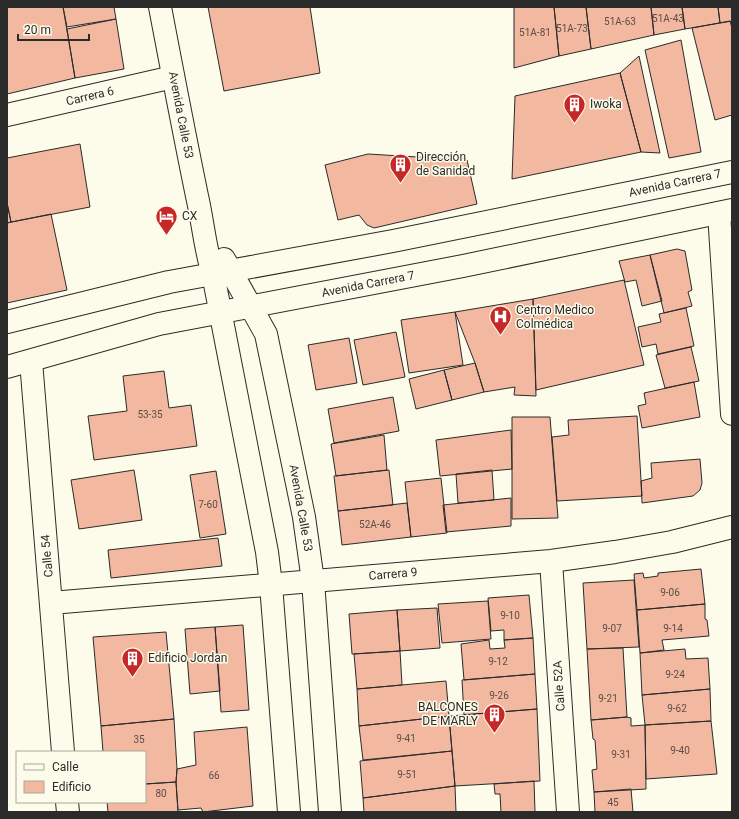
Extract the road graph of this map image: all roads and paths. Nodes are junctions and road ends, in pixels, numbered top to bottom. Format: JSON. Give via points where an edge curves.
{"nodes":[{"id":1,"x":160,"y":7,"type":"edge"},
{"id":2,"x":173,"y":77,"type":"junction"},
{"id":3,"x":7,"y":115,"type":"edge"},
{"id":4,"x":732,"y":172,"type":"edge"},
{"id":5,"x":725,"y":211,"type":"edge"},
{"id":6,"x":221,"y":272,"type":"junction"},
{"id":7,"x":251,"y":306,"type":"junction"},
{"id":8,"x":220,"y":313,"type":"junction"},
{"id":9,"x":7,"y":322,"type":"edge"},
{"id":10,"x":31,"y":361,"type":"junction"},
{"id":11,"x":7,"y":367,"type":"edge"},
{"id":12,"x":732,"y":414,"type":"edge"},
{"id":13,"x":732,"y":527,"type":"edge"},
{"id":14,"x":551,"y":561,"type":"junction"},
{"id":15,"x":313,"y":581,"type":"junction"},
{"id":16,"x":271,"y":585,"type":"junction"},
{"id":17,"x":51,"y":603,"type":"junction"},
{"id":18,"x":63,"y":751,"type":"edge"},
{"id":19,"x":289,"y":812,"type":"edge"},
{"id":20,"x":330,"y":812,"type":"edge"},
{"id":21,"x":568,"y":812,"type":"edge"}],
"edges":[{"from":1,"to":2,"type":"main road","name":"Avenida Calle 53"},
{"from":2,"to":3,"type":"main road","name":"Carrera 6"},
{"from":2,"to":6,"type":"main road","name":"Avenida Calle 53","via":[[203,222]]},
{"from":4,"to":6,"type":"main road","name":"Avenida Carrera 7","via":[[393,241]]},
{"from":5,"to":7,"type":"main road","name":"Avenida Carrera 7"},
{"from":5,"to":12,"type":"main road"},
{"from":6,"to":7,"type":"main road","name":"Avenida Calle 53"},
{"from":6,"to":8,"type":"main road","name":"Avenida Calle 53"},
{"from":6,"to":9,"type":"main road","name":"Avenida Carrera 7","via":[[138,289]]},
{"from":7,"to":8,"type":"main road","name":"Avenida Carrera 7"},
{"from":7,"to":15,"type":"main road","name":"Avenida Calle 53","via":[[266,334],[304,517]]},
{"from":8,"to":10,"type":"main road","name":"Avenida Carrera 7","via":[[159,324]]},
{"from":8,"to":16,"type":"main road","name":"Avenida Calle 53","via":[[268,552]]},
{"from":10,"to":11,"type":"main road","name":"Avenida Carrera 7"},
{"from":10,"to":17,"type":"main road","name":"Calle 54"},
{"from":13,"to":14,"type":"main road","name":"Carrera 9","via":[[672,542]]},
{"from":14,"to":15,"type":"main road","name":"Carrera 9"},
{"from":14,"to":21,"type":"main road","name":"Calle 52A"},
{"from":15,"to":16,"type":"main road","name":"Carrera 9"},
{"from":15,"to":20,"type":"main road","name":"Avenida Calle 53"},
{"from":16,"to":17,"type":"main road","name":"Carrera 9"},
{"from":16,"to":19,"type":"main road","name":"Avenida Calle 53"},
{"from":17,"to":18,"type":"main road","name":"Calle 54"}]}
